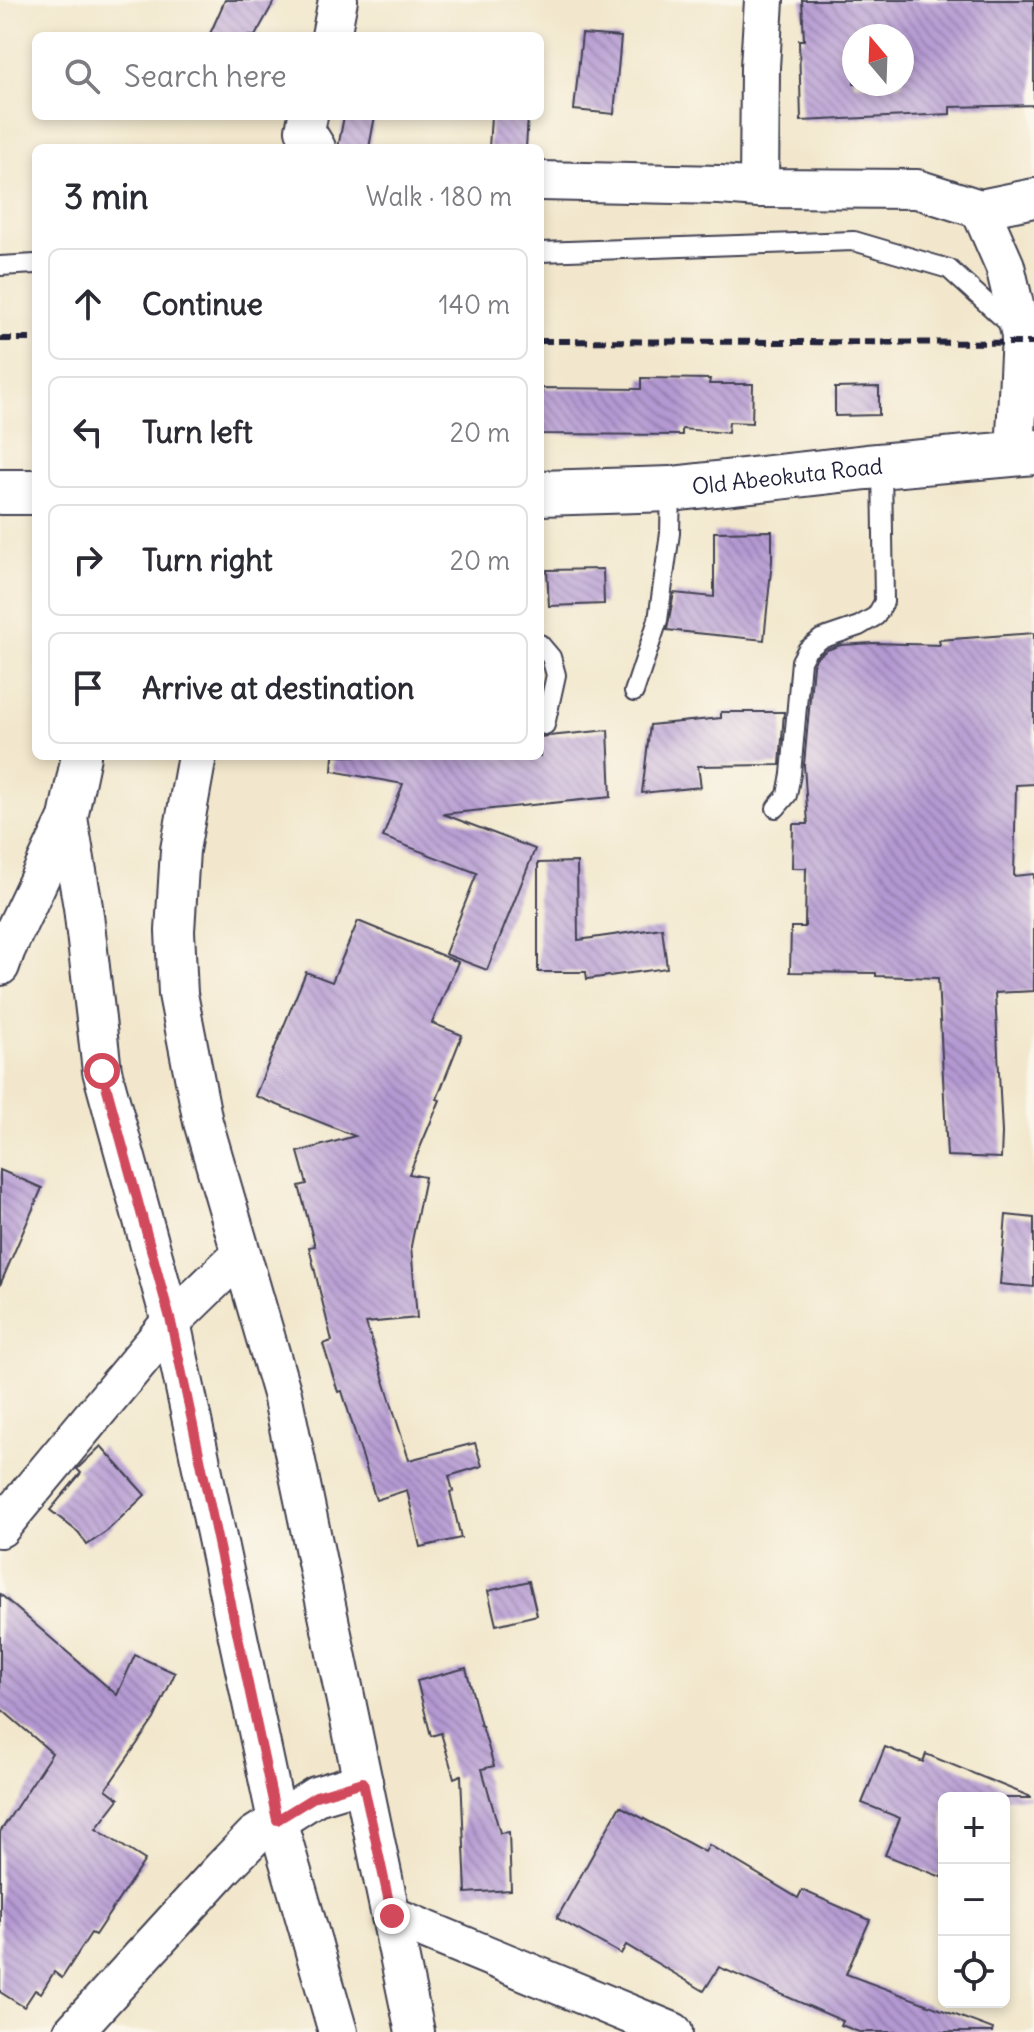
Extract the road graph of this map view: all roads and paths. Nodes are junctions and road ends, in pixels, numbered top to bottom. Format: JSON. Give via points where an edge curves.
{"nodes":[{"id":1,"x":338,"y":0,"type":"edge"},
{"id":2,"x":764,"y":0,"type":"edge"},
{"id":3,"x":332,"y":32,"type":"edge"},
{"id":4,"x":307,"y":120,"type":"edge"},
{"id":5,"x":314,"y":144,"type":"edge"},
{"id":6,"x":544,"y":181,"type":"edge"},
{"id":7,"x":759,"y":188,"type":"junction"},
{"id":8,"x":1034,"y":198,"type":"edge"},
{"id":9,"x":980,"y":209,"type":"junction"},
{"id":10,"x":544,"y":252,"type":"edge"},
{"id":11,"x":32,"y":264,"type":"edge"},
{"id":12,"x":0,"y":266,"type":"edge"},
{"id":13,"x":1021,"y":335,"type":"junction"},
{"id":14,"x":1024,"y":453,"type":"edge"},
{"id":15,"x":882,"y":465,"type":"junction"},
{"id":16,"x":671,"y":489,"type":"junction"},
{"id":17,"x":0,"y":492,"type":"edge"},
{"id":18,"x":32,"y":492,"type":"edge"},
{"id":19,"x":544,"y":493,"type":"edge"},
{"id":20,"x":544,"y":649,"type":"edge"},
{"id":21,"x":634,"y":692,"type":"dead end"},
{"id":22,"x":545,"y":725,"type":"dead end"},
{"id":23,"x":80,"y":760,"type":"edge"},
{"id":24,"x":196,"y":760,"type":"edge"},
{"id":25,"x":776,"y":808,"type":"dead end"},
{"id":26,"x":68,"y":818,"type":"junction"},
{"id":27,"x":0,"y":966,"type":"edge"},
{"id":28,"x":241,"y":1254,"type":"junction"},
{"id":29,"x":171,"y":1322,"type":"junction"},
{"id":30,"x":0,"y":1528,"type":"edge"},
{"id":31,"x":363,"y":1782,"type":"junction"},
{"id":32,"x":277,"y":1820,"type":"junction"},
{"id":33,"x":392,"y":1916,"type":"junction"},
{"id":34,"x":73,"y":2032,"type":"edge"},
{"id":35,"x":338,"y":2032,"type":"edge"},
{"id":36,"x":415,"y":2032,"type":"edge"},
{"id":37,"x":673,"y":2032,"type":"edge"}],
"edges":[{"from":1,"to":3,"type":"street"},
{"from":2,"to":7,"type":"street"},
{"from":4,"to":5,"type":"street","via":[[305,130]]},
{"from":6,"to":7,"type":"street"},
{"from":7,"to":9,"type":"street","via":[[917,189]]},
{"from":8,"to":9,"type":"street"},
{"from":9,"to":13,"type":"street","via":[[1005,266]]},
{"from":10,"to":13,"type":"lane","via":[[854,241],[949,269]]},
{"from":11,"to":12,"type":"lane"},
{"from":13,"to":14,"type":"street"},
{"from":14,"to":15,"type":"highway","name":"Old Abeokuta Road"},
{"from":15,"to":16,"type":"highway","name":"Old Abeokuta Road"},
{"from":15,"to":25,"type":"lane","via":[[884,602],[876,616],[821,639],[801,661],[791,774],[787,795]]},
{"from":16,"to":19,"type":"highway","name":"Old Abeokuta Road"},
{"from":16,"to":21,"type":"lane","via":[[658,620]]},
{"from":17,"to":18,"type":"highway"},
{"from":20,"to":22,"type":"lane","via":[[556,675]]},
{"from":23,"to":26,"type":"street"},
{"from":24,"to":28,"type":"street","via":[[180,850],[178,994],[203,1122]]},
{"from":26,"to":27,"type":"street"},
{"from":26,"to":29,"type":"street","via":[[102,1071]]},
{"from":28,"to":29,"type":"street"},
{"from":28,"to":31,"type":"street","via":[[282,1394]]},
{"from":29,"to":30,"type":"street"},
{"from":29,"to":32,"type":"street"},
{"from":31,"to":32,"type":"street","via":[[316,1796]]},
{"from":31,"to":33,"type":"street"},
{"from":32,"to":34,"type":"street","via":[[223,1868]]},
{"from":32,"to":35,"type":"street"},
{"from":33,"to":36,"type":"street"},
{"from":33,"to":37,"type":"street"}]}
